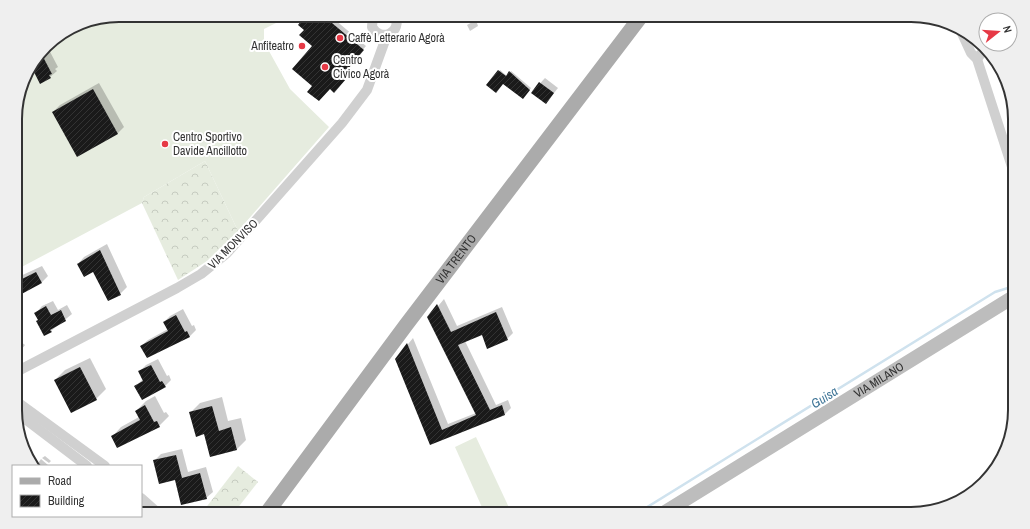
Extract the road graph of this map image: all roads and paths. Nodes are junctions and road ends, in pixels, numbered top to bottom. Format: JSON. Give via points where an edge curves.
{"nodes":[{"id":1,"x":372,"y":22,"type":"edge"},
{"id":2,"x":397,"y":22,"type":"edge"},
{"id":3,"x":637,"y":22,"type":"edge"},
{"id":4,"x":384,"y":35,"type":"junction"},
{"id":5,"x":963,"y":37,"type":"edge"},
{"id":6,"x":982,"y":53,"type":"edge"},
{"id":7,"x":977,"y":60,"type":"junction"},
{"id":8,"x":1008,"y":155,"type":"edge"},
{"id":9,"x":1008,"y":300,"type":"edge"},
{"id":10,"x":22,"y":370,"type":"edge"},
{"id":11,"x":22,"y":404,"type":"edge"},
{"id":12,"x":23,"y":417,"type":"edge"},
{"id":13,"x":86,"y":465,"type":"edge"},
{"id":14,"x":104,"y":465,"type":"edge"},
{"id":15,"x":142,"y":499,"type":"edge"},
{"id":16,"x":151,"y":507,"type":"edge"},
{"id":17,"x":269,"y":507,"type":"edge"},
{"id":18,"x":673,"y":507,"type":"edge"}],
"edges":[{"from":1,"to":4,"type":"street","name":"VIA MONVISO","via":[[372,27]]},
{"from":2,"to":4,"type":"street","via":[[393,32]]},
{"from":3,"to":17,"type":"main road","name":"VIA TRENTO"},
{"from":4,"to":10,"type":"street","name":"VIA MONVISO","via":[[383,46],[370,84],[360,102],[221,258],[177,288]]},
{"from":5,"to":7,"type":"street","via":[[968,49]]},
{"from":6,"to":7,"type":"street"},
{"from":7,"to":8,"type":"street"},
{"from":9,"to":18,"type":"street","name":"VIA MILANO"},
{"from":11,"to":14,"type":"street"},
{"from":12,"to":13,"type":"street"},
{"from":15,"to":16,"type":"street"}]}
